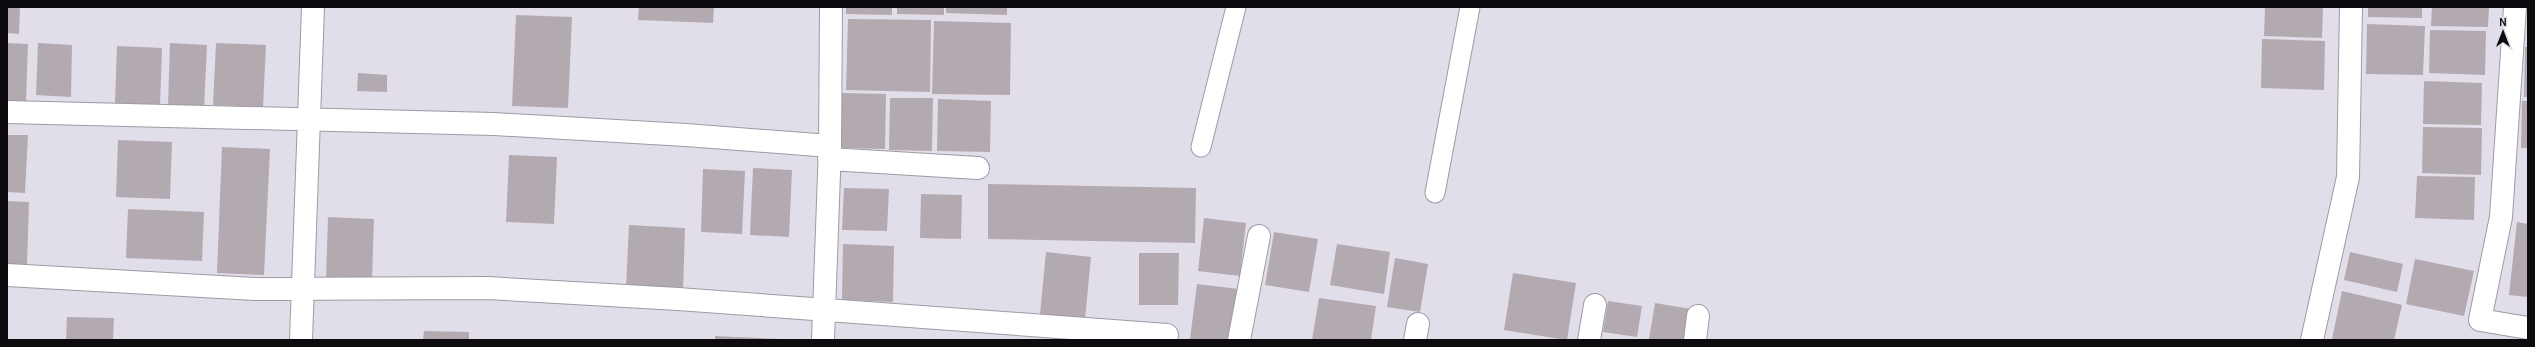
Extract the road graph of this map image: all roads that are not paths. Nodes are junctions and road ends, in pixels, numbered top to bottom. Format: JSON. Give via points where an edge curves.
{"nodes":[{"id":1,"x":313,"y":7,"type":"edge"},
{"id":2,"x":831,"y":7,"type":"edge"},
{"id":3,"x":1236,"y":7,"type":"edge"},
{"id":4,"x":1470,"y":7,"type":"edge"},
{"id":5,"x":2350,"y":7,"type":"edge"},
{"id":6,"x":2515,"y":7,"type":"edge"},
{"id":7,"x":7,"y":112,"type":"edge"},
{"id":8,"x":310,"y":119,"type":"junction"},
{"id":9,"x":1201,"y":147,"type":"dead end"},
{"id":10,"x":830,"y":153,"type":"junction"},
{"id":11,"x":978,"y":168,"type":"dead end"},
{"id":12,"x":1434,"y":193,"type":"dead end"},
{"id":13,"x":1259,"y":236,"type":"dead end"},
{"id":14,"x":7,"y":275,"type":"edge"},
{"id":15,"x":303,"y":288,"type":"junction"},
{"id":16,"x":1595,"y":304,"type":"dead end"},
{"id":17,"x":823,"y":309,"type":"junction"},
{"id":18,"x":1698,"y":316,"type":"dead end"},
{"id":19,"x":2528,"y":328,"type":"edge"},
{"id":20,"x":1167,"y":335,"type":"dead end"},
{"id":21,"x":301,"y":340,"type":"edge"},
{"id":22,"x":823,"y":340,"type":"edge"},
{"id":23,"x":1239,"y":340,"type":"edge"},
{"id":24,"x":1589,"y":340,"type":"edge"},
{"id":25,"x":1695,"y":340,"type":"edge"},
{"id":26,"x":2312,"y":340,"type":"edge"}],
"edges":[{"from":1,"to":8,"type":"street"},
{"from":2,"to":10,"type":"street"},
{"from":3,"to":9,"type":"lane"},
{"from":4,"to":12,"type":"lane"},
{"from":5,"to":26,"type":"street","via":[[2348,177]]},
{"from":6,"to":19,"type":"street","via":[[2501,217],[2480,320]]},
{"from":7,"to":8,"type":"street"},
{"from":8,"to":10,"type":"street","via":[[510,125],[686,135]]},
{"from":8,"to":15,"type":"street"},
{"from":10,"to":11,"type":"street"},
{"from":10,"to":17,"type":"street"},
{"from":13,"to":23,"type":"street"},
{"from":14,"to":15,"type":"street","via":[[255,289]]},
{"from":15,"to":17,"type":"street","via":[[488,288]]},
{"from":15,"to":21,"type":"street"},
{"from":16,"to":24,"type":"street"},
{"from":17,"to":20,"type":"street"},
{"from":17,"to":22,"type":"street"},
{"from":18,"to":25,"type":"street"}]}
